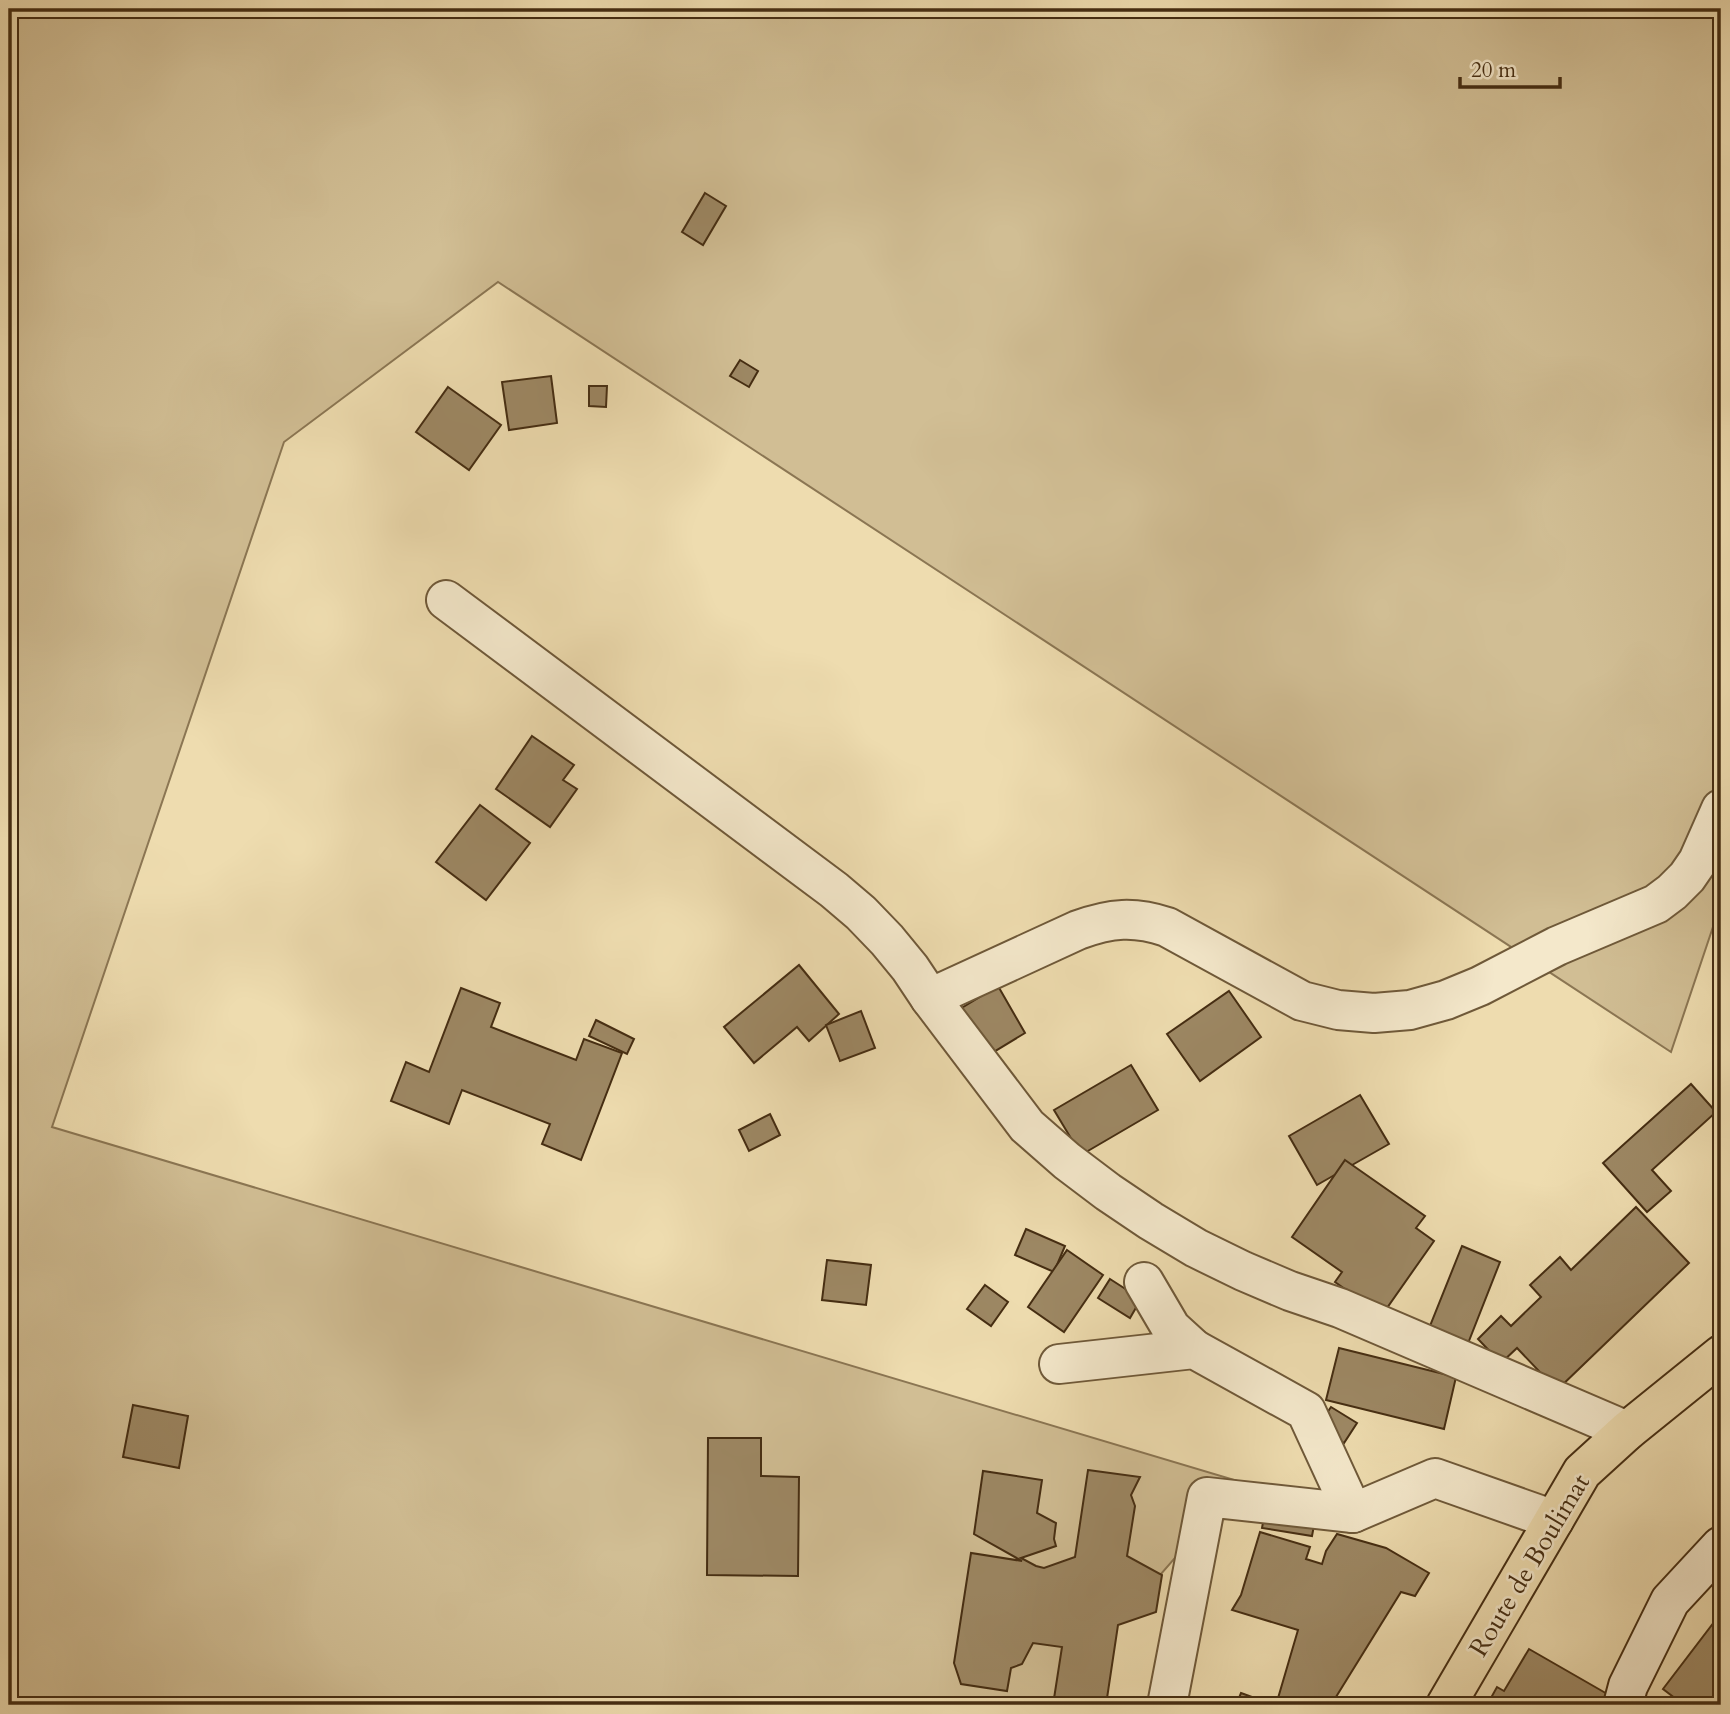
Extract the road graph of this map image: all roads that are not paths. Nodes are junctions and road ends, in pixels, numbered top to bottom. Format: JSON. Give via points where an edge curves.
{"nodes":[{"id":1,"x":446,"y":600,"type":"dead end"},
{"id":2,"x":1721,"y":809,"type":"edge"},
{"id":3,"x":930,"y":998,"type":"junction"},
{"id":4,"x":1144,"y":1282,"type":"dead end"},
{"id":5,"x":1194,"y":1349,"type":"junction"},
{"id":6,"x":1721,"y":1355,"type":"edge"},
{"id":7,"x":1059,"y":1364,"type":"dead end"},
{"id":8,"x":1626,"y":1431,"type":"junction"},
{"id":9,"x":1353,"y":1513,"type":"junction"},
{"id":10,"x":1554,"y":1520,"type":"junction"},
{"id":11,"x":1721,"y":1546,"type":"edge"},
{"id":12,"x":1167,"y":1705,"type":"edge"},
{"id":13,"x":1446,"y":1705,"type":"edge"},
{"id":14,"x":1623,"y":1705,"type":"edge"}],
"edges":[{"from":1,"to":3,"type":"street","via":[[834,890],[887,940]]},
{"from":2,"to":3,"type":"street","via":[[1698,861],[1656,904],[1518,964],[1480,986],[1410,1010],[1338,1010],[1302,1001],[1167,927],[1131,919],[1078,930]]},
{"from":3,"to":8,"type":"street","via":[[1027,1126],[1066,1161],[1151,1221],[1243,1271]]},
{"from":4,"to":5,"type":"street","via":[[1171,1328]]},
{"from":5,"to":7,"type":"street"},
{"from":5,"to":9,"type":"street","via":[[1306,1411]]},
{"from":6,"to":8,"type":"main road","name":"Route de Boulimat"},
{"from":8,"to":10,"type":"main road","name":"Route de Boulimat","via":[[1582,1472]]},
{"from":9,"to":10,"type":"street","via":[[1435,1478]]},
{"from":9,"to":12,"type":"street","via":[[1207,1497]]},
{"from":10,"to":13,"type":"main road","name":"Route de Boulimat"},
{"from":11,"to":14,"type":"street","via":[[1670,1601]]}]}
